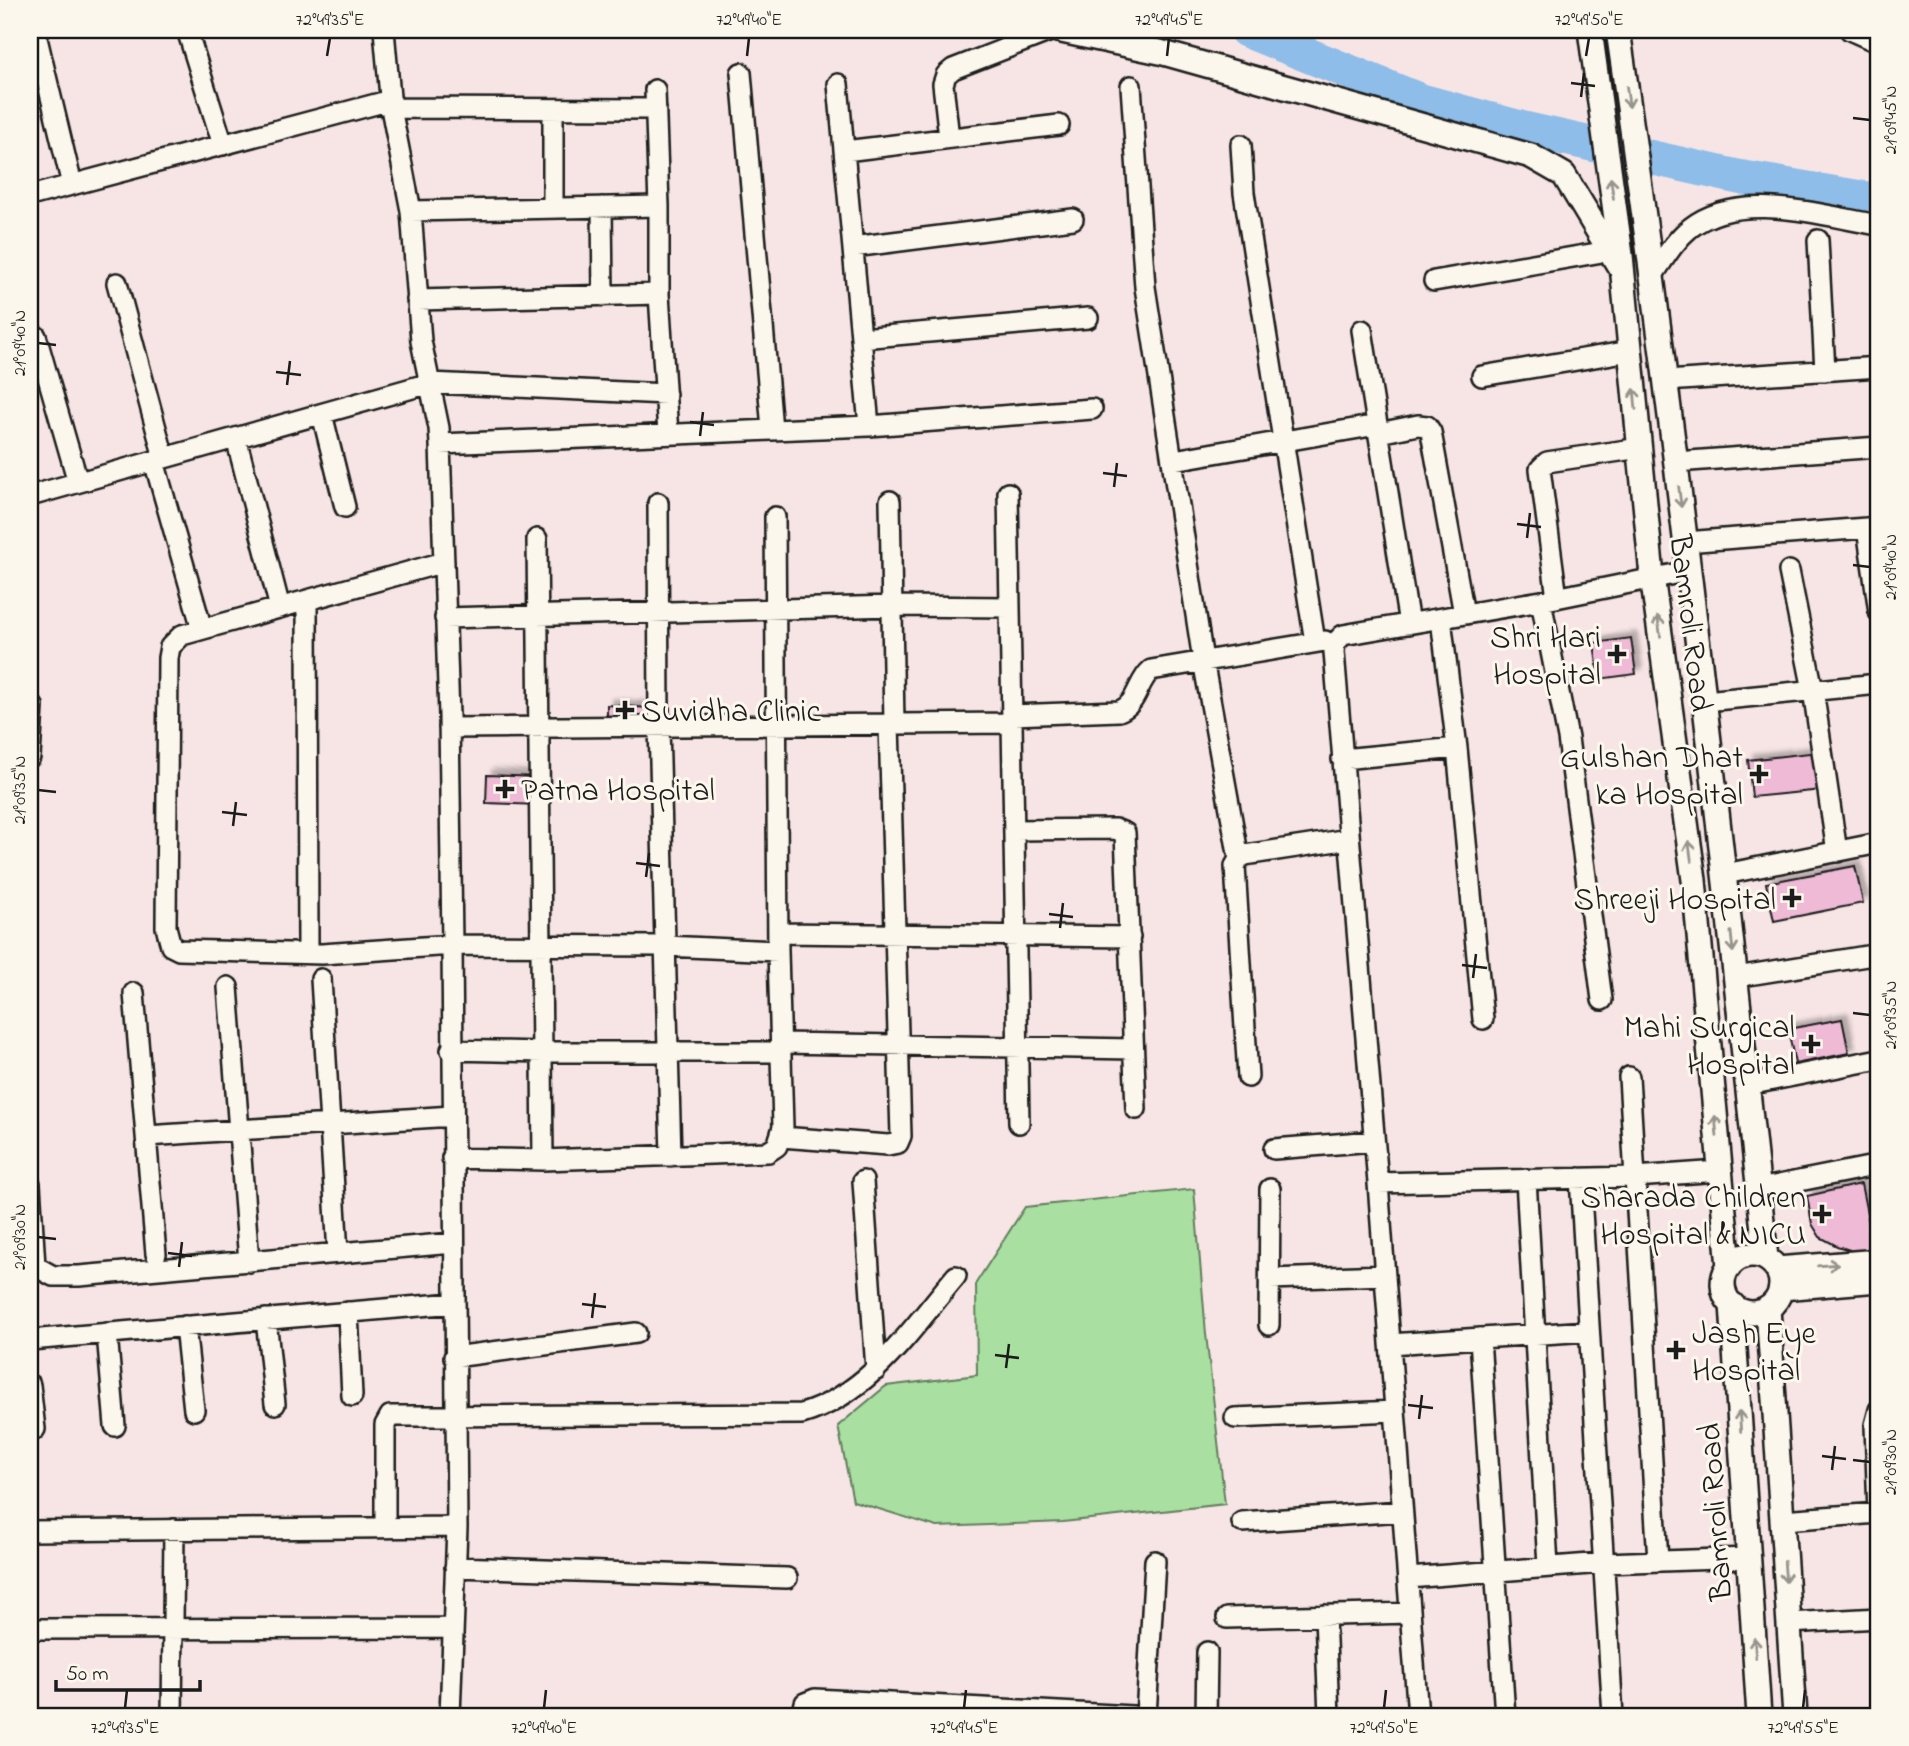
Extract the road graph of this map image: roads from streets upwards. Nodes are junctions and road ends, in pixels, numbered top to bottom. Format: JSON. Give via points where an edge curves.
{"nodes":[{"id":1,"x":35,"y":30,"type":"edge"},
{"id":2,"x":187,"y":30,"type":"edge"},
{"id":3,"x":384,"y":30,"type":"edge"},
{"id":4,"x":1055,"y":30,"type":"edge"},
{"id":5,"x":1590,"y":30,"type":"edge"},
{"id":6,"x":1618,"y":30,"type":"edge"},
{"id":7,"x":1858,"y":31,"type":"edge"},
{"id":8,"x":1879,"y":43,"type":"edge"},
{"id":9,"x":741,"y":73,"type":"dead end"},
{"id":10,"x":838,"y":83,"type":"dead end"},
{"id":11,"x":1131,"y":86,"type":"dead end"},
{"id":12,"x":391,"y":104,"type":"junction"},
{"id":13,"x":553,"y":109,"type":"junction"},
{"id":14,"x":1059,"y":125,"type":"dead end"},
{"id":15,"x":949,"y":138,"type":"junction"},
{"id":16,"x":223,"y":145,"type":"junction"},
{"id":17,"x":1241,"y":145,"type":"dead end"},
{"id":18,"x":845,"y":151,"type":"junction"},
{"id":19,"x":72,"y":185,"type":"junction"},
{"id":20,"x":30,"y":196,"type":"edge"},
{"id":21,"x":659,"y":206,"type":"junction"},
{"id":22,"x":602,"y":207,"type":"junction"},
{"id":23,"x":553,"y":208,"type":"junction"},
{"id":24,"x":411,"y":211,"type":"junction"},
{"id":25,"x":1073,"y":219,"type":"dead end"},
{"id":26,"x":1879,"y":225,"type":"edge"},
{"id":27,"x":1818,"y":240,"type":"dead end"},
{"id":28,"x":853,"y":247,"type":"junction"},
{"id":29,"x":1617,"y":259,"type":"junction"},
{"id":30,"x":1652,"y":267,"type":"junction"},
{"id":31,"x":1434,"y":281,"type":"dead end"},
{"id":32,"x":117,"y":283,"type":"dead end"},
{"id":33,"x":659,"y":294,"type":"junction"},
{"id":34,"x":603,"y":296,"type":"junction"},
{"id":35,"x":417,"y":300,"type":"junction"},
{"id":36,"x":1088,"y":318,"type":"dead end"},
{"id":37,"x":1362,"y":330,"type":"dead end"},
{"id":38,"x":36,"y":335,"type":"dead end"},
{"id":39,"x":861,"y":338,"type":"junction"},
{"id":40,"x":1630,"y":351,"type":"junction"},
{"id":41,"x":1879,"y":368,"type":"edge"},
{"id":42,"x":1825,"y":371,"type":"junction"},
{"id":43,"x":1482,"y":376,"type":"dead end"},
{"id":44,"x":1666,"y":381,"type":"junction"},
{"id":45,"x":430,"y":383,"type":"junction"},
{"id":46,"x":666,"y":394,"type":"junction"},
{"id":47,"x":1092,"y":408,"type":"dead end"},
{"id":48,"x":322,"y":414,"type":"junction"},
{"id":49,"x":869,"y":426,"type":"junction"},
{"id":50,"x":772,"y":429,"type":"junction"},
{"id":51,"x":1378,"y":429,"type":"junction"},
{"id":52,"x":668,"y":434,"type":"junction"},
{"id":53,"x":236,"y":438,"type":"junction"},
{"id":54,"x":1283,"y":440,"type":"junction"},
{"id":55,"x":440,"y":444,"type":"junction"},
{"id":56,"x":1879,"y":447,"type":"edge"},
{"id":57,"x":1640,"y":448,"type":"junction"},
{"id":58,"x":159,"y":459,"type":"junction"},
{"id":59,"x":1174,"y":460,"type":"junction"},
{"id":60,"x":1676,"y":462,"type":"junction"},
{"id":61,"x":78,"y":482,"type":"junction"},
{"id":62,"x":1008,"y":494,"type":"dead end"},
{"id":63,"x":30,"y":496,"type":"edge"},
{"id":64,"x":890,"y":501,"type":"dead end"},
{"id":65,"x":658,"y":503,"type":"dead end"},
{"id":66,"x":345,"y":508,"type":"dead end"},
{"id":67,"x":775,"y":517,"type":"dead end"},
{"id":68,"x":1873,"y":528,"type":"edge"},
{"id":69,"x":537,"y":539,"type":"dead end"},
{"id":70,"x":1685,"y":542,"type":"junction"},
{"id":71,"x":444,"y":562,"type":"junction"},
{"id":72,"x":1689,"y":571,"type":"junction"},
{"id":73,"x":1789,"y":571,"type":"dead end"},
{"id":74,"x":1652,"y":576,"type":"junction"},
{"id":75,"x":1549,"y":599,"type":"junction"},
{"id":76,"x":307,"y":600,"type":"junction"},
{"id":77,"x":892,"y":606,"type":"junction"},
{"id":78,"x":1010,"y":607,"type":"junction"},
{"id":79,"x":280,"y":608,"type":"junction"},
{"id":80,"x":775,"y":608,"type":"junction"},
{"id":81,"x":658,"y":612,"type":"junction"},
{"id":82,"x":1879,"y":612,"type":"edge"},
{"id":83,"x":1464,"y":614,"type":"junction"},
{"id":84,"x":538,"y":617,"type":"junction"},
{"id":85,"x":445,"y":618,"type":"junction"},
{"id":86,"x":1441,"y":618,"type":"junction"},
{"id":87,"x":1409,"y":624,"type":"junction"},
{"id":88,"x":202,"y":629,"type":"junction"},
{"id":89,"x":1338,"y":639,"type":"junction"},
{"id":90,"x":1315,"y":642,"type":"junction"},
{"id":91,"x":1203,"y":660,"type":"junction"},
{"id":92,"x":1879,"y":684,"type":"edge"},
{"id":93,"x":1814,"y":690,"type":"junction"},
{"id":94,"x":1704,"y":701,"type":"junction"},
{"id":95,"x":33,"y":706,"type":"dead end"},
{"id":96,"x":1012,"y":719,"type":"junction"},
{"id":97,"x":892,"y":724,"type":"junction"},
{"id":98,"x":776,"y":725,"type":"junction"},
{"id":99,"x":659,"y":726,"type":"junction"},
{"id":100,"x":540,"y":727,"type":"junction"},
{"id":101,"x":449,"y":728,"type":"junction"},
{"id":102,"x":1457,"y":748,"type":"junction"},
{"id":103,"x":30,"y":757,"type":"edge"},
{"id":104,"x":1342,"y":759,"type":"junction"},
{"id":105,"x":1014,"y":830,"type":"junction"},
{"id":106,"x":1349,"y":839,"type":"junction"},
{"id":107,"x":1879,"y":843,"type":"edge"},
{"id":108,"x":1838,"y":852,"type":"junction"},
{"id":109,"x":1239,"y":859,"type":"junction"},
{"id":110,"x":1725,"y":874,"type":"junction"},
{"id":111,"x":895,"y":933,"type":"junction"},
{"id":112,"x":1016,"y":934,"type":"junction"},
{"id":113,"x":1130,"y":937,"type":"junction"},
{"id":114,"x":779,"y":942,"type":"junction"},
{"id":115,"x":452,"y":945,"type":"junction"},
{"id":116,"x":541,"y":946,"type":"junction"},
{"id":117,"x":665,"y":946,"type":"junction"},
{"id":118,"x":308,"y":953,"type":"junction"},
{"id":119,"x":1879,"y":954,"type":"edge"},
{"id":120,"x":1736,"y":977,"type":"junction"},
{"id":121,"x":321,"y":979,"type":"dead end"},
{"id":122,"x":228,"y":987,"type":"dead end"},
{"id":123,"x":134,"y":993,"type":"dead end"},
{"id":124,"x":1602,"y":1000,"type":"dead end"},
{"id":125,"x":1483,"y":1019,"type":"dead end"},
{"id":126,"x":898,"y":1044,"type":"junction"},
{"id":127,"x":1017,"y":1046,"type":"junction"},
{"id":128,"x":781,"y":1047,"type":"junction"},
{"id":129,"x":1133,"y":1049,"type":"junction"},
{"id":130,"x":452,"y":1050,"type":"junction"},
{"id":131,"x":668,"y":1051,"type":"junction"},
{"id":132,"x":542,"y":1052,"type":"junction"},
{"id":133,"x":1879,"y":1059,"type":"edge"},
{"id":134,"x":1248,"y":1077,"type":"dead end"},
{"id":135,"x":1629,"y":1077,"type":"dead end"},
{"id":136,"x":1748,"y":1086,"type":"junction"},
{"id":137,"x":1136,"y":1109,"type":"dead end"},
{"id":138,"x":452,"y":1116,"type":"junction"},
{"id":139,"x":1019,"y":1123,"type":"dead end"},
{"id":140,"x":330,"y":1124,"type":"junction"},
{"id":141,"x":238,"y":1130,"type":"junction"},
{"id":142,"x":147,"y":1136,"type":"junction"},
{"id":143,"x":780,"y":1138,"type":"junction"},
{"id":144,"x":1374,"y":1141,"type":"junction"},
{"id":145,"x":1274,"y":1149,"type":"dead end"},
{"id":146,"x":671,"y":1156,"type":"junction"},
{"id":147,"x":452,"y":1158,"type":"junction"},
{"id":148,"x":543,"y":1160,"type":"junction"},
{"id":149,"x":1879,"y":1165,"type":"edge"},
{"id":150,"x":1720,"y":1171,"type":"junction"},
{"id":151,"x":1635,"y":1177,"type":"junction"},
{"id":152,"x":1580,"y":1178,"type":"junction"},
{"id":153,"x":1526,"y":1179,"type":"junction"},
{"id":154,"x":863,"y":1181,"type":"dead end"},
{"id":155,"x":1378,"y":1183,"type":"junction"},
{"id":156,"x":1270,"y":1189,"type":"dead end"},
{"id":157,"x":1759,"y":1189,"type":"junction"},
{"id":158,"x":30,"y":1197,"type":"edge"},
{"id":159,"x":453,"y":1243,"type":"junction"},
{"id":160,"x":156,"y":1254,"type":"dead end"},
{"id":161,"x":338,"y":1254,"type":"junction"},
{"id":162,"x":1879,"y":1261,"type":"edge"},
{"id":163,"x":249,"y":1262,"type":"junction"},
{"id":164,"x":1729,"y":1267,"type":"junction"},
{"id":165,"x":1774,"y":1272,"type":"junction"},
{"id":166,"x":1385,"y":1275,"type":"junction"},
{"id":167,"x":956,"y":1276,"type":"dead end"},
{"id":168,"x":1270,"y":1279,"type":"junction"},
{"id":169,"x":1879,"y":1280,"type":"edge"},
{"id":170,"x":454,"y":1303,"type":"junction"},
{"id":171,"x":1732,"y":1304,"type":"junction"},
{"id":172,"x":1768,"y":1308,"type":"junction"},
{"id":173,"x":348,"y":1312,"type":"junction"},
{"id":174,"x":266,"y":1319,"type":"junction"},
{"id":175,"x":1269,"y":1325,"type":"dead end"},
{"id":176,"x":185,"y":1326,"type":"junction"},
{"id":177,"x":1589,"y":1331,"type":"junction"},
{"id":178,"x":107,"y":1333,"type":"junction"},
{"id":179,"x":636,"y":1333,"type":"dead end"},
{"id":180,"x":1535,"y":1334,"type":"junction"},
{"id":181,"x":1480,"y":1338,"type":"junction"},
{"id":182,"x":30,"y":1340,"type":"edge"},
{"id":183,"x":1390,"y":1344,"type":"junction"},
{"id":184,"x":454,"y":1357,"type":"junction"},
{"id":185,"x":876,"y":1370,"type":"junction"},
{"id":186,"x":30,"y":1385,"type":"edge"},
{"id":187,"x":352,"y":1396,"type":"dead end"},
{"id":188,"x":275,"y":1404,"type":"dead end"},
{"id":189,"x":194,"y":1410,"type":"dead end"},
{"id":190,"x":1879,"y":1410,"type":"edge"},
{"id":191,"x":1395,"y":1411,"type":"junction"},
{"id":192,"x":454,"y":1417,"type":"junction"},
{"id":193,"x":1235,"y":1418,"type":"dead end"},
{"id":194,"x":114,"y":1426,"type":"dead end"},
{"id":195,"x":35,"y":1429,"type":"dead end"},
{"id":196,"x":1402,"y":1511,"type":"junction"},
{"id":197,"x":1879,"y":1513,"type":"edge"},
{"id":198,"x":1782,"y":1520,"type":"junction"},
{"id":199,"x":1241,"y":1522,"type":"dead end"},
{"id":200,"x":385,"y":1527,"type":"junction"},
{"id":201,"x":457,"y":1527,"type":"junction"},
{"id":202,"x":174,"y":1529,"type":"junction"},
{"id":203,"x":30,"y":1531,"type":"edge"},
{"id":204,"x":1749,"y":1558,"type":"junction"},
{"id":205,"x":1155,"y":1561,"type":"dead end"},
{"id":206,"x":1658,"y":1561,"type":"junction"},
{"id":207,"x":1603,"y":1563,"type":"junction"},
{"id":208,"x":1548,"y":1566,"type":"junction"},
{"id":209,"x":455,"y":1567,"type":"junction"},
{"id":210,"x":1496,"y":1570,"type":"junction"},
{"id":211,"x":788,"y":1578,"type":"dead end"},
{"id":212,"x":1408,"y":1578,"type":"junction"},
{"id":213,"x":1410,"y":1613,"type":"junction"},
{"id":214,"x":1325,"y":1615,"type":"junction"},
{"id":215,"x":1227,"y":1618,"type":"dead end"},
{"id":216,"x":1879,"y":1618,"type":"edge"},
{"id":217,"x":1789,"y":1623,"type":"junction"},
{"id":218,"x":453,"y":1628,"type":"junction"},
{"id":219,"x":30,"y":1629,"type":"edge"},
{"id":220,"x":173,"y":1629,"type":"junction"},
{"id":221,"x":1208,"y":1652,"type":"dead end"},
{"id":222,"x":172,"y":1716,"type":"edge"},
{"id":223,"x":450,"y":1716,"type":"edge"},
{"id":224,"x":802,"y":1716,"type":"edge"},
{"id":225,"x":1133,"y":1716,"type":"edge"},
{"id":226,"x":1146,"y":1716,"type":"edge"},
{"id":227,"x":1206,"y":1716,"type":"edge"},
{"id":228,"x":1329,"y":1716,"type":"edge"},
{"id":229,"x":1418,"y":1716,"type":"edge"},
{"id":230,"x":1505,"y":1716,"type":"edge"},
{"id":231,"x":1613,"y":1716,"type":"edge"},
{"id":232,"x":1759,"y":1716,"type":"edge"},
{"id":233,"x":1795,"y":1716,"type":"edge"}],
"edges":[{"from":1,"to":19,"type":"street"},
{"from":2,"to":16,"type":"street"},
{"from":3,"to":12,"type":"street"},
{"from":4,"to":15,"type":"street","via":[[946,75]]},
{"from":4,"to":29,"type":"street","via":[[1160,52],[1531,156],[1564,175]]},
{"from":29,"to":5,"type":"street","name":"Bamroli Road","one_way":true},
{"from":6,"to":30,"type":"street","name":"Bamroli Road","one_way":true},
{"from":7,"to":8,"type":"street"},
{"from":9,"to":50,"type":"street"},
{"from":10,"to":18,"type":"street"},
{"from":11,"to":59,"type":"street","via":[[1145,287]]},
{"from":12,"to":13,"type":"street"},
{"from":12,"to":16,"type":"street"},
{"from":12,"to":24,"type":"street"},
{"from":13,"to":21,"type":"street","via":[[655,100]]},
{"from":13,"to":23,"type":"street"},
{"from":14,"to":15,"type":"street"},
{"from":15,"to":18,"type":"street"},
{"from":16,"to":19,"type":"street"},
{"from":17,"to":54,"type":"street","via":[[1244,193]]},
{"from":18,"to":28,"type":"street"},
{"from":19,"to":20,"type":"street"},
{"from":21,"to":22,"type":"street"},
{"from":21,"to":33,"type":"street"},
{"from":22,"to":23,"type":"street"},
{"from":22,"to":34,"type":"street"},
{"from":23,"to":24,"type":"street"},
{"from":24,"to":35,"type":"street"},
{"from":25,"to":28,"type":"street"},
{"from":26,"to":30,"type":"street","via":[[1780,209],[1727,210],[1691,228]]},
{"from":27,"to":42,"type":"street"},
{"from":28,"to":39,"type":"street"},
{"from":29,"to":31,"type":"street"},
{"from":29,"to":40,"type":"street","name":"Bamroli Road"},
{"from":30,"to":44,"type":"street","name":"Bamroli Road"},
{"from":32,"to":58,"type":"street"},
{"from":33,"to":34,"type":"street"},
{"from":33,"to":46,"type":"street"},
{"from":34,"to":35,"type":"street"},
{"from":35,"to":45,"type":"street"},
{"from":36,"to":39,"type":"street"},
{"from":37,"to":51,"type":"street"},
{"from":38,"to":61,"type":"street"},
{"from":39,"to":49,"type":"street"},
{"from":40,"to":43,"type":"street"},
{"from":57,"to":40,"type":"street","name":"Bamroli Road","one_way":true},
{"from":41,"to":42,"type":"street"},
{"from":42,"to":44,"type":"street"},
{"from":44,"to":60,"type":"street","name":"Bamroli Road"},
{"from":45,"to":46,"type":"street"},
{"from":45,"to":48,"type":"street"},
{"from":45,"to":55,"type":"street"},
{"from":46,"to":52,"type":"street"},
{"from":47,"to":49,"type":"street"},
{"from":48,"to":53,"type":"street"},
{"from":48,"to":66,"type":"street"},
{"from":49,"to":50,"type":"street"},
{"from":50,"to":52,"type":"street"},
{"from":51,"to":54,"type":"street"},
{"from":51,"to":83,"type":"street","via":[[1418,425],[1431,432]]},
{"from":51,"to":87,"type":"street"},
{"from":52,"to":55,"type":"street"},
{"from":53,"to":58,"type":"street"},
{"from":53,"to":79,"type":"street"},
{"from":54,"to":59,"type":"street"},
{"from":54,"to":90,"type":"street"},
{"from":55,"to":71,"type":"street"},
{"from":56,"to":60,"type":"street"},
{"from":57,"to":74,"type":"street","name":"Bamroli Road"},
{"from":57,"to":75,"type":"street","via":[[1548,463],[1540,469]]},
{"from":58,"to":61,"type":"street"},
{"from":58,"to":88,"type":"street"},
{"from":59,"to":91,"type":"street"},
{"from":60,"to":70,"type":"street","name":"Bamroli Road","one_way":true},
{"from":61,"to":63,"type":"street"},
{"from":62,"to":78,"type":"street"},
{"from":64,"to":77,"type":"street"},
{"from":65,"to":81,"type":"street"},
{"from":67,"to":80,"type":"street"},
{"from":68,"to":70,"type":"street"},
{"from":68,"to":82,"type":"street"},
{"from":69,"to":84,"type":"street"},
{"from":70,"to":72,"type":"street","name":"Bamroli Road"},
{"from":71,"to":76,"type":"street"},
{"from":71,"to":85,"type":"street"},
{"from":72,"to":74,"type":"street"},
{"from":72,"to":94,"type":"street","name":"Bamroli Road"},
{"from":73,"to":93,"type":"street"},
{"from":74,"to":75,"type":"street"},
{"from":150,"to":74,"type":"street","name":"Bamroli Road","one_way":true,"via":[[1694,880]]},
{"from":75,"to":83,"type":"street"},
{"from":75,"to":124,"type":"street"},
{"from":76,"to":79,"type":"street"},
{"from":76,"to":118,"type":"street"},
{"from":77,"to":78,"type":"street"},
{"from":77,"to":80,"type":"street"},
{"from":77,"to":97,"type":"street"},
{"from":78,"to":96,"type":"street"},
{"from":79,"to":88,"type":"street"},
{"from":80,"to":81,"type":"street"},
{"from":80,"to":98,"type":"street"},
{"from":81,"to":84,"type":"street"},
{"from":81,"to":99,"type":"street"},
{"from":83,"to":86,"type":"street"},
{"from":84,"to":85,"type":"street"},
{"from":84,"to":100,"type":"street"},
{"from":85,"to":101,"type":"street"},
{"from":86,"to":87,"type":"street"},
{"from":86,"to":102,"type":"street"},
{"from":87,"to":89,"type":"street"},
{"from":88,"to":118,"type":"street","via":[[174,640],[168,658],[167,936],[179,950]]},
{"from":89,"to":90,"type":"street"},
{"from":89,"to":104,"type":"street","via":[[1334,652]]},
{"from":90,"to":91,"type":"street"},
{"from":91,"to":96,"type":"street","via":[[1151,670],[1132,703],[1119,711]]},
{"from":91,"to":109,"type":"street"},
{"from":92,"to":93,"type":"street"},
{"from":93,"to":94,"type":"street"},
{"from":93,"to":108,"type":"street"},
{"from":94,"to":110,"type":"street","name":"Bamroli Road"},
{"from":95,"to":103,"type":"street"},
{"from":96,"to":97,"type":"street"},
{"from":96,"to":105,"type":"street"},
{"from":97,"to":98,"type":"street"},
{"from":97,"to":111,"type":"street"},
{"from":98,"to":99,"type":"street"},
{"from":98,"to":114,"type":"street"},
{"from":99,"to":100,"type":"street"},
{"from":99,"to":117,"type":"street"},
{"from":100,"to":101,"type":"street"},
{"from":100,"to":116,"type":"street"},
{"from":101,"to":115,"type":"street"},
{"from":102,"to":104,"type":"street"},
{"from":102,"to":125,"type":"street"},
{"from":104,"to":106,"type":"street"},
{"from":105,"to":112,"type":"street"},
{"from":105,"to":113,"type":"street","via":[[1115,829],[1125,833]]},
{"from":106,"to":109,"type":"street"},
{"from":106,"to":144,"type":"street"},
{"from":107,"to":108,"type":"street"},
{"from":108,"to":110,"type":"street"},
{"from":109,"to":134,"type":"street","via":[[1233,874]]},
{"from":110,"to":120,"type":"street","name":"Bamroli Road","one_way":true},
{"from":111,"to":112,"type":"street"},
{"from":111,"to":114,"type":"street"},
{"from":111,"to":126,"type":"street"},
{"from":112,"to":113,"type":"street"},
{"from":112,"to":127,"type":"street"},
{"from":113,"to":129,"type":"street"},
{"from":114,"to":117,"type":"street"},
{"from":114,"to":128,"type":"street"},
{"from":115,"to":116,"type":"street"},
{"from":115,"to":118,"type":"street"},
{"from":115,"to":130,"type":"street"},
{"from":116,"to":117,"type":"street"},
{"from":116,"to":132,"type":"street"},
{"from":117,"to":131,"type":"street"},
{"from":119,"to":120,"type":"street"},
{"from":120,"to":136,"type":"street","name":"Bamroli Road"},
{"from":121,"to":140,"type":"street"},
{"from":122,"to":141,"type":"street"},
{"from":123,"to":142,"type":"street"},
{"from":126,"to":127,"type":"street"},
{"from":126,"to":128,"type":"street"},
{"from":126,"to":143,"type":"street","via":[[902,1126],[898,1143]]},
{"from":127,"to":129,"type":"street"},
{"from":127,"to":139,"type":"street"},
{"from":128,"to":131,"type":"street"},
{"from":128,"to":143,"type":"street"},
{"from":129,"to":137,"type":"street"},
{"from":130,"to":132,"type":"street"},
{"from":130,"to":138,"type":"street"},
{"from":131,"to":132,"type":"street"},
{"from":131,"to":146,"type":"street"},
{"from":132,"to":148,"type":"street"},
{"from":133,"to":136,"type":"street"},
{"from":135,"to":151,"type":"street"},
{"from":136,"to":157,"type":"street","name":"Bamroli Road"},
{"from":138,"to":140,"type":"street"},
{"from":138,"to":147,"type":"street"},
{"from":140,"to":141,"type":"street"},
{"from":140,"to":161,"type":"street"},
{"from":141,"to":142,"type":"street"},
{"from":141,"to":163,"type":"street"},
{"from":142,"to":160,"type":"street"},
{"from":143,"to":146,"type":"street","via":[[768,1152]]},
{"from":144,"to":145,"type":"street"},
{"from":144,"to":155,"type":"street"},
{"from":146,"to":148,"type":"street"},
{"from":147,"to":148,"type":"street"},
{"from":147,"to":159,"type":"street"},
{"from":149,"to":157,"type":"street"},
{"from":150,"to":151,"type":"street"},
{"from":150,"to":164,"type":"street","name":"Bamroli Road"},
{"from":151,"to":152,"type":"street"},
{"from":151,"to":206,"type":"street"},
{"from":152,"to":153,"type":"street"},
{"from":152,"to":177,"type":"street"},
{"from":153,"to":155,"type":"street"},
{"from":153,"to":180,"type":"street"},
{"from":154,"to":185,"type":"street"},
{"from":155,"to":166,"type":"street"},
{"from":156,"to":168,"type":"street"},
{"from":157,"to":165,"type":"street","name":"Bamroli Road"},
{"from":158,"to":163,"type":"street","via":[[35,1266],[53,1276]]},
{"from":159,"to":161,"type":"street"},
{"from":159,"to":170,"type":"street"},
{"from":161,"to":163,"type":"street"},
{"from":165,"to":162,"type":"street","one_way":true},
{"from":164,"to":165,"type":"street","via":[[1738,1258],[1756,1255]]},
{"from":164,"to":171,"type":"street","via":[[1723,1280]]},
{"from":165,"to":169,"type":"street"},
{"from":165,"to":172,"type":"street","via":[[1775,1302]]},
{"from":166,"to":168,"type":"street"},
{"from":166,"to":183,"type":"street"},
{"from":167,"to":185,"type":"street"},
{"from":168,"to":175,"type":"street"},
{"from":170,"to":173,"type":"street"},
{"from":170,"to":184,"type":"street"},
{"from":171,"to":172,"type":"street","via":[[1748,1312]]},
{"from":204,"to":171,"type":"street","name":"Bamroli Road","one_way":true},
{"from":172,"to":198,"type":"street"},
{"from":173,"to":174,"type":"street"},
{"from":173,"to":187,"type":"street"},
{"from":174,"to":176,"type":"street"},
{"from":174,"to":188,"type":"street"},
{"from":176,"to":178,"type":"street"},
{"from":176,"to":189,"type":"street"},
{"from":177,"to":180,"type":"street"},
{"from":177,"to":207,"type":"street"},
{"from":178,"to":182,"type":"street"},
{"from":178,"to":194,"type":"street"},
{"from":179,"to":184,"type":"street"},
{"from":180,"to":181,"type":"street"},
{"from":180,"to":208,"type":"street"},
{"from":181,"to":183,"type":"street"},
{"from":181,"to":210,"type":"street"},
{"from":183,"to":191,"type":"street"},
{"from":184,"to":192,"type":"street"},
{"from":185,"to":192,"type":"street","via":[[817,1410],[802,1414]]},
{"from":186,"to":195,"type":"street"},
{"from":190,"to":197,"type":"street","via":[[1875,1424]]},
{"from":191,"to":193,"type":"street"},
{"from":191,"to":196,"type":"street"},
{"from":192,"to":200,"type":"street","via":[[396,1415],[386,1419]]},
{"from":192,"to":201,"type":"street"},
{"from":196,"to":199,"type":"street"},
{"from":196,"to":212,"type":"street"},
{"from":197,"to":198,"type":"street"},
{"from":198,"to":217,"type":"street","one_way":true},
{"from":200,"to":201,"type":"street"},
{"from":200,"to":202,"type":"street"},
{"from":201,"to":209,"type":"street"},
{"from":202,"to":203,"type":"street"},
{"from":202,"to":220,"type":"street"},
{"from":204,"to":206,"type":"street"},
{"from":232,"to":204,"type":"street","name":"Bamroli Road","one_way":true},
{"from":205,"to":226,"type":"street"},
{"from":206,"to":207,"type":"street"},
{"from":207,"to":208,"type":"street"},
{"from":207,"to":231,"type":"street"},
{"from":208,"to":210,"type":"street"},
{"from":209,"to":211,"type":"street"},
{"from":209,"to":218,"type":"street"},
{"from":210,"to":212,"type":"street"},
{"from":210,"to":230,"type":"street"},
{"from":212,"to":213,"type":"street"},
{"from":213,"to":214,"type":"street"},
{"from":213,"to":229,"type":"street"},
{"from":214,"to":215,"type":"street"},
{"from":214,"to":228,"type":"street"},
{"from":216,"to":217,"type":"street"},
{"from":217,"to":233,"type":"street"},
{"from":218,"to":220,"type":"street"},
{"from":218,"to":223,"type":"street"},
{"from":219,"to":220,"type":"street"},
{"from":220,"to":222,"type":"street"},
{"from":221,"to":227,"type":"street"},
{"from":224,"to":225,"type":"street","via":[[805,1703],[815,1699]]}]}
